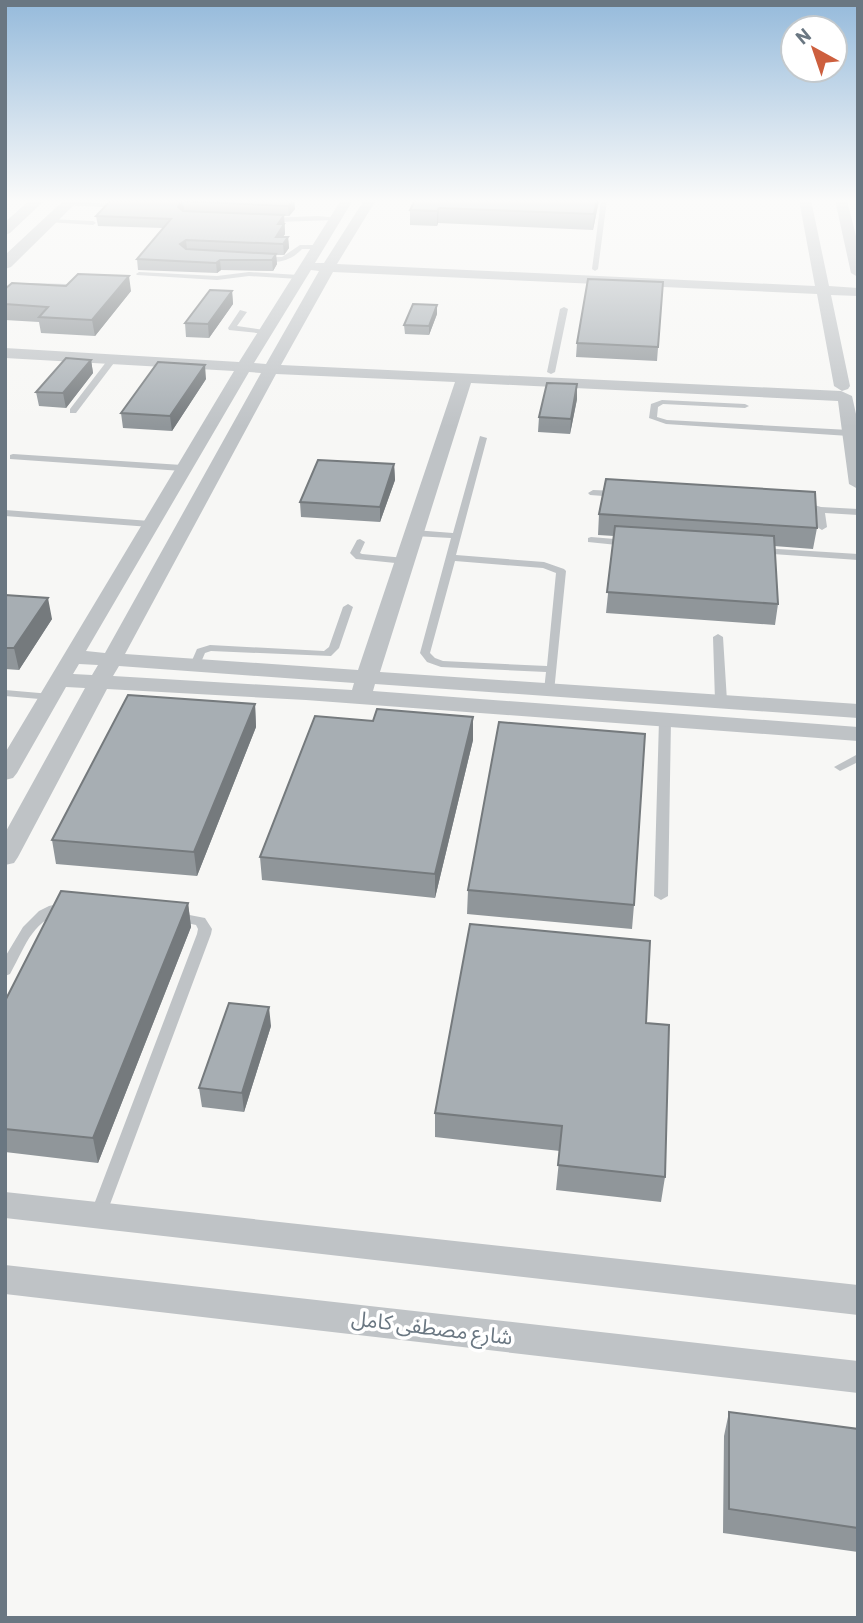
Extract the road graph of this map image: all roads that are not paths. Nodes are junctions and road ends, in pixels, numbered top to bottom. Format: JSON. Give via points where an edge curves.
{"nodes":[{"id":1,"x":171,"y":276,"type":"edge"},
{"id":2,"x":233,"y":276,"type":"edge"},
{"id":3,"x":300,"y":276,"type":"edge"},
{"id":4,"x":324,"y":276,"type":"edge"},
{"id":5,"x":502,"y":276,"type":"edge"},
{"id":6,"x":819,"y":276,"type":"edge"},
{"id":7,"x":66,"y":286,"type":"edge"},
{"id":8,"x":822,"y":290,"type":"junction"},
{"id":9,"x":5,"y":292,"type":"edge"},
{"id":10,"x":858,"y":292,"type":"edge"},
{"id":11,"x":564,"y":309,"type":"dead end"},
{"id":12,"x":243,"y":312,"type":"dead end"},
{"id":13,"x":264,"y":332,"type":"junction"},
{"id":14,"x":5,"y":341,"type":"edge"},
{"id":15,"x":5,"y":353,"type":"edge"},
{"id":16,"x":113,"y":359,"type":"junction"},
{"id":17,"x":247,"y":361,"type":"junction"},
{"id":18,"x":276,"y":363,"type":"junction"},
{"id":19,"x":465,"y":377,"type":"junction"},
{"id":20,"x":550,"y":377,"type":"junction"},
{"id":21,"x":847,"y":392,"type":"edge"},
{"id":22,"x":745,"y":407,"type":"dead end"},
{"id":23,"x":73,"y":411,"type":"dead end"},
{"id":24,"x":849,"y":433,"type":"junction"},
{"id":25,"x":482,"y":438,"type":"dead end"},
{"id":26,"x":13,"y":457,"type":"dead end"},
{"id":27,"x":217,"y":464,"type":"junction"},
{"id":28,"x":184,"y":465,"type":"junction"},
{"id":29,"x":858,"y":484,"type":"edge"},
{"id":30,"x":593,"y":493,"type":"dead end"},
{"id":31,"x":633,"y":495,"type":"edge"},
{"id":32,"x":792,"y":504,"type":"edge"},
{"id":33,"x":820,"y":510,"type":"junction"},
{"id":34,"x":858,"y":512,"type":"edge"},
{"id":35,"x":5,"y":513,"type":"edge"},
{"id":36,"x":150,"y":524,"type":"junction"},
{"id":37,"x":822,"y":527,"type":"dead end"},
{"id":38,"x":414,"y":533,"type":"junction"},
{"id":39,"x":457,"y":536,"type":"junction"},
{"id":40,"x":591,"y":540,"type":"dead end"},
{"id":41,"x":360,"y":542,"type":"dead end"},
{"id":42,"x":644,"y":544,"type":"edge"},
{"id":43,"x":751,"y":551,"type":"edge"},
{"id":44,"x":858,"y":557,"type":"edge"},
{"id":45,"x":451,"y":558,"type":"junction"},
{"id":46,"x":405,"y":561,"type":"junction"},
{"id":47,"x":348,"y":607,"type":"dead end"},
{"id":48,"x":718,"y":637,"type":"dead end"},
{"id":49,"x":74,"y":657,"type":"junction"},
{"id":50,"x":113,"y":659,"type":"junction"},
{"id":51,"x":195,"y":665,"type":"junction"},
{"id":52,"x":101,"y":681,"type":"junction"},
{"id":53,"x":364,"y":687,"type":"junction"},
{"id":54,"x":55,"y":689,"type":"junction"},
{"id":55,"x":550,"y":690,"type":"junction"},
{"id":56,"x":5,"y":693,"type":"edge"},
{"id":57,"x":721,"y":701,"type":"junction"},
{"id":58,"x":688,"y":710,"type":"junction"},
{"id":59,"x":858,"y":711,"type":"edge"},
{"id":60,"x":665,"y":720,"type":"junction"},
{"id":61,"x":858,"y":734,"type":"edge"},
{"id":62,"x":858,"y":757,"type":"edge"},
{"id":63,"x":840,"y":767,"type":"dead end"},
{"id":64,"x":5,"y":773,"type":"edge"},
{"id":65,"x":5,"y":856,"type":"edge"},
{"id":66,"x":662,"y":896,"type":"dead end"},
{"id":67,"x":85,"y":907,"type":"edge"},
{"id":68,"x":163,"y":915,"type":"edge"},
{"id":69,"x":5,"y":971,"type":"edge"},
{"id":70,"x":5,"y":1205,"type":"edge"},
{"id":71,"x":98,"y":1215,"type":"junction"},
{"id":72,"x":5,"y":1279,"type":"edge"},
{"id":73,"x":858,"y":1300,"type":"edge"},
{"id":74,"x":858,"y":1377,"type":"edge"}],
"edges":[{"from":1,"to":2,"type":"lane"},
{"from":3,"to":13,"type":"street"},
{"from":4,"to":18,"type":"street"},
{"from":5,"to":8,"type":"street"},
{"from":6,"to":8,"type":"street"},
{"from":7,"to":9,"type":"lane","via":[[32,285]]},
{"from":8,"to":10,"type":"street"},
{"from":8,"to":21,"type":"street"},
{"from":11,"to":20,"type":"lane"},
{"from":12,"to":13,"type":"lane","via":[[232,328]]},
{"from":13,"to":17,"type":"street"},
{"from":14,"to":17,"type":"street"},
{"from":15,"to":16,"type":"street"},
{"from":16,"to":17,"type":"street"},
{"from":16,"to":23,"type":"lane"},
{"from":17,"to":18,"type":"street"},
{"from":17,"to":28,"type":"street"},
{"from":18,"to":19,"type":"street"},
{"from":18,"to":20,"type":"street"},
{"from":18,"to":27,"type":"street"},
{"from":19,"to":20,"type":"street"},
{"from":19,"to":38,"type":"street"},
{"from":20,"to":21,"type":"street"},
{"from":21,"to":24,"type":"street"},
{"from":22,"to":24,"type":"lane","via":[[662,402],[654,406],[653,418]]},
{"from":24,"to":29,"type":"street"},
{"from":25,"to":39,"type":"lane"},
{"from":26,"to":28,"type":"lane"},
{"from":27,"to":28,"type":"street"},
{"from":27,"to":50,"type":"street"},
{"from":28,"to":36,"type":"street"},
{"from":30,"to":31,"type":"lane"},
{"from":32,"to":33,"type":"lane"},
{"from":33,"to":34,"type":"lane"},
{"from":33,"to":37,"type":"lane"},
{"from":35,"to":36,"type":"lane"},
{"from":36,"to":49,"type":"street"},
{"from":38,"to":39,"type":"lane"},
{"from":38,"to":46,"type":"street"},
{"from":39,"to":45,"type":"lane"},
{"from":40,"to":42,"type":"lane"},
{"from":41,"to":46,"type":"lane","via":[[355,554],[359,557]]},
{"from":43,"to":44,"type":"lane"},
{"from":45,"to":55,"type":"lane","via":[[427,657]]},
{"from":45,"to":55,"type":"lane","via":[[544,565],[561,571]]},
{"from":46,"to":53,"type":"street"},
{"from":47,"to":51,"type":"lane","via":[[334,648],[327,654],[210,648],[201,651]]},
{"from":48,"to":57,"type":"lane"},
{"from":49,"to":50,"type":"street"},
{"from":49,"to":54,"type":"street"},
{"from":50,"to":51,"type":"street"},
{"from":50,"to":52,"type":"street"},
{"from":51,"to":53,"type":"street"},
{"from":52,"to":53,"type":"street"},
{"from":52,"to":54,"type":"street"},
{"from":52,"to":65,"type":"street"},
{"from":53,"to":55,"type":"street","via":[[475,695]]},
{"from":54,"to":56,"type":"lane"},
{"from":54,"to":64,"type":"street"},
{"from":55,"to":58,"type":"street"},
{"from":55,"to":60,"type":"street"},
{"from":57,"to":58,"type":"street"},
{"from":57,"to":59,"type":"street"},
{"from":58,"to":60,"type":"street"},
{"from":58,"to":61,"type":"street"},
{"from":60,"to":66,"type":"lane"},
{"from":62,"to":63,"type":"lane"},
{"from":67,"to":69,"type":"lane","via":[[60,907],[38,917]]},
{"from":68,"to":71,"type":"lane","via":[[195,919],[204,925],[204,934]]},
{"from":70,"to":71,"type":"street"},
{"from":71,"to":73,"type":"street"},
{"from":72,"to":74,"type":"street","name":"شارع مصطفى كامل"}]}
